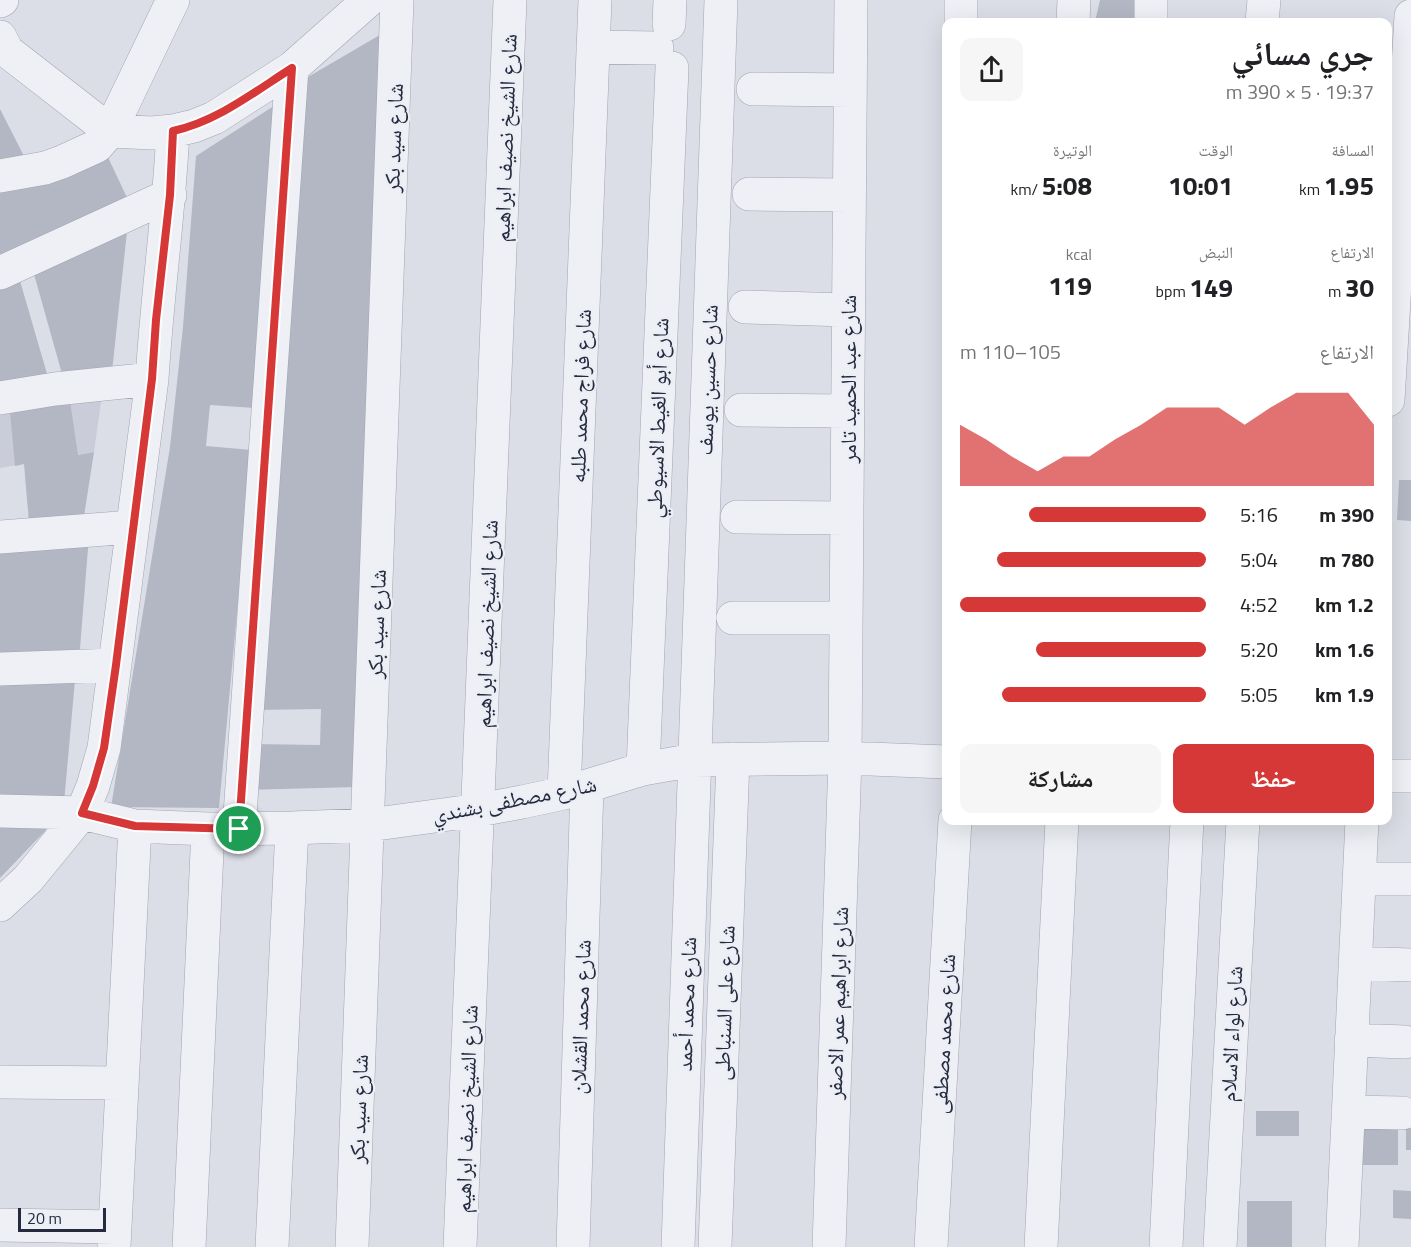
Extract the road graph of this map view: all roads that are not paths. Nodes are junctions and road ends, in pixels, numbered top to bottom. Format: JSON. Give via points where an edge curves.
{"nodes":[{"id":1,"x":173,"y":0,"type":"edge"},
{"id":2,"x":369,"y":0,"type":"edge"},
{"id":3,"x":398,"y":0,"type":"edge"},
{"id":4,"x":510,"y":0,"type":"edge"},
{"id":5,"x":595,"y":0,"type":"edge"},
{"id":6,"x":721,"y":0,"type":"edge"},
{"id":7,"x":851,"y":0,"type":"edge"},
{"id":8,"x":961,"y":0,"type":"edge"},
{"id":9,"x":1074,"y":0,"type":"edge"},
{"id":10,"x":1151,"y":0,"type":"edge"},
{"id":11,"x":1264,"y":0,"type":"edge"},
{"id":12,"x":1411,"y":16,"type":"edge"},
{"id":13,"x":961,"y":18,"type":"edge"},
{"id":14,"x":1073,"y":18,"type":"edge"},
{"id":15,"x":1151,"y":18,"type":"edge"},
{"id":16,"x":1262,"y":18,"type":"edge"},
{"id":17,"x":667,"y":35,"type":"edge"},
{"id":18,"x":2,"y":47,"type":"edge"},
{"id":19,"x":593,"y":48,"type":"junction"},
{"id":20,"x":1398,"y":55,"type":"edge"},
{"id":21,"x":292,"y":68,"type":"junction"},
{"id":22,"x":753,"y":89,"type":"dead end"},
{"id":23,"x":850,"y":90,"type":"junction"},
{"id":24,"x":110,"y":131,"type":"junction"},
{"id":25,"x":173,"y":131,"type":"junction"},
{"id":26,"x":1396,"y":136,"type":"edge"},
{"id":27,"x":0,"y":176,"type":"edge"},
{"id":28,"x":749,"y":194,"type":"dead end"},
{"id":29,"x":170,"y":195,"type":"junction"},
{"id":30,"x":849,"y":195,"type":"junction"},
{"id":31,"x":1393,"y":230,"type":"edge"},
{"id":32,"x":1392,"y":258,"type":"edge"},
{"id":33,"x":0,"y":273,"type":"edge"},
{"id":34,"x":745,"y":307,"type":"dead end"},
{"id":35,"x":848,"y":310,"type":"junction"},
{"id":36,"x":152,"y":379,"type":"junction"},
{"id":37,"x":0,"y":398,"type":"edge"},
{"id":38,"x":741,"y":410,"type":"dead end"},
{"id":39,"x":848,"y":411,"type":"junction"},
{"id":40,"x":737,"y":517,"type":"dead end"},
{"id":41,"x":847,"y":518,"type":"junction"},
{"id":42,"x":132,"y":527,"type":"junction"},
{"id":43,"x":0,"y":537,"type":"edge"},
{"id":44,"x":733,"y":618,"type":"dead end"},
{"id":45,"x":846,"y":618,"type":"junction"},
{"id":46,"x":116,"y":665,"type":"junction"},
{"id":47,"x":0,"y":669,"type":"edge"},
{"id":48,"x":845,"y":758,"type":"junction"},
{"id":49,"x":733,"y":759,"type":"junction"},
{"id":50,"x":694,"y":760,"type":"junction"},
{"id":51,"x":942,"y":762,"type":"edge"},
{"id":52,"x":643,"y":768,"type":"junction"},
{"id":53,"x":1392,"y":776,"type":"edge"},
{"id":54,"x":1411,"y":776,"type":"edge"},
{"id":55,"x":576,"y":790,"type":"junction"},
{"id":56,"x":479,"y":810,"type":"junction"},
{"id":57,"x":0,"y":811,"type":"edge"},
{"id":58,"x":82,"y":813,"type":"junction"},
{"id":59,"x":369,"y":825,"type":"junction"},
{"id":60,"x":955,"y":825,"type":"edge"},
{"id":61,"x":1062,"y":825,"type":"edge"},
{"id":62,"x":1186,"y":825,"type":"edge"},
{"id":63,"x":1243,"y":825,"type":"edge"},
{"id":64,"x":1362,"y":825,"type":"edge"},
{"id":65,"x":135,"y":826,"type":"junction"},
{"id":66,"x":291,"y":828,"type":"junction"},
{"id":67,"x":223,"y":829,"type":"junction"},
{"id":68,"x":1359,"y":879,"type":"junction"},
{"id":69,"x":1411,"y":879,"type":"edge"},
{"id":70,"x":0,"y":905,"type":"edge"},
{"id":71,"x":1355,"y":963,"type":"junction"},
{"id":72,"x":1411,"y":965,"type":"edge"},
{"id":73,"x":1351,"y":1040,"type":"junction"},
{"id":74,"x":1406,"y":1042,"type":"dead end"},
{"id":75,"x":0,"y":1082,"type":"edge"},
{"id":76,"x":122,"y":1083,"type":"junction"},
{"id":77,"x":1348,"y":1112,"type":"junction"},
{"id":78,"x":1403,"y":1113,"type":"dead end"},
{"id":79,"x":9,"y":1233,"type":"edge"},
{"id":80,"x":114,"y":1237,"type":"edge"},
{"id":81,"x":189,"y":1247,"type":"edge"},
{"id":82,"x":272,"y":1247,"type":"edge"},
{"id":83,"x":352,"y":1247,"type":"edge"},
{"id":84,"x":460,"y":1247,"type":"edge"},
{"id":85,"x":573,"y":1247,"type":"edge"},
{"id":86,"x":678,"y":1247,"type":"edge"},
{"id":87,"x":715,"y":1247,"type":"edge"},
{"id":88,"x":829,"y":1247,"type":"edge"},
{"id":89,"x":931,"y":1247,"type":"edge"},
{"id":90,"x":1041,"y":1247,"type":"edge"},
{"id":91,"x":1166,"y":1247,"type":"edge"},
{"id":92,"x":1220,"y":1247,"type":"edge"},
{"id":93,"x":1341,"y":1247,"type":"edge"}],
"edges":[{"from":1,"to":24,"type":"street"},
{"from":2,"to":21,"type":"street"},
{"from":3,"to":59,"type":"street","name":"شارع سيد بكر"},
{"from":4,"to":56,"type":"street","name":"شارع الشيخ نصيف ابراهيم"},
{"from":5,"to":19,"type":"street","name":"شارع فراج محمد طلبه"},
{"from":6,"to":50,"type":"street","name":"شارع حسين يوسف"},
{"from":7,"to":23,"type":"street","name":"شارع عبد الحميد تامر"},
{"from":8,"to":13,"type":"street"},
{"from":9,"to":14,"type":"street"},
{"from":10,"to":15,"type":"street"},
{"from":11,"to":16,"type":"street"},
{"from":12,"to":20,"type":"street"},
{"from":17,"to":19,"type":"street"},
{"from":17,"to":52,"type":"street","name":"شارع أبو الغيط الاسيوطي"},
{"from":18,"to":24,"type":"street"},
{"from":19,"to":55,"type":"street","name":"شارع فراج محمد طلبه"},
{"from":20,"to":26,"type":"street"},
{"from":21,"to":25,"type":"street","via":[[214,118]]},
{"from":21,"to":67,"type":"street"},
{"from":22,"to":23,"type":"street"},
{"from":23,"to":30,"type":"street","name":"شارع عبد الحميد تامر"},
{"from":24,"to":25,"type":"street"},
{"from":24,"to":27,"type":"street","via":[[97,146],[62,162]]},
{"from":25,"to":29,"type":"street"},
{"from":26,"to":31,"type":"street"},
{"from":28,"to":30,"type":"street"},
{"from":29,"to":33,"type":"street"},
{"from":29,"to":36,"type":"street"},
{"from":30,"to":35,"type":"street","name":"شارع عبد الحميد تامر"},
{"from":31,"to":32,"type":"street"},
{"from":34,"to":35,"type":"street"},
{"from":35,"to":39,"type":"street","name":"شارع عبد الحميد تامر"},
{"from":36,"to":37,"type":"street","via":[[55,388]]},
{"from":36,"to":42,"type":"street"},
{"from":38,"to":39,"type":"street"},
{"from":39,"to":41,"type":"street","name":"شارع عبد الحميد تامر"},
{"from":40,"to":41,"type":"street"},
{"from":41,"to":45,"type":"street","name":"شارع عبد الحميد تامر"},
{"from":42,"to":43,"type":"street"},
{"from":42,"to":46,"type":"street"},
{"from":44,"to":45,"type":"street"},
{"from":45,"to":48,"type":"street","name":"شارع عبد الحميد تامر"},
{"from":46,"to":47,"type":"street"},
{"from":46,"to":58,"type":"street","via":[[104,748]]},
{"from":48,"to":49,"type":"street","name":"شارع مصطفى بشندي"},
{"from":48,"to":51,"type":"street","name":"شارع مصطفى بشندي"},
{"from":48,"to":88,"type":"street","name":"شارع ابراهيم عمر الاصفر"},
{"from":49,"to":50,"type":"street","name":"شارع مصطفى بشندي"},
{"from":49,"to":87,"type":"street","name":"شارع على السنباطى"},
{"from":50,"to":52,"type":"street","name":"شارع مصطفى بشندي"},
{"from":50,"to":86,"type":"street","name":"شارع محمد أحمد"},
{"from":52,"to":55,"type":"street","name":"شارع مصطفى بشندي"},
{"from":53,"to":54,"type":"street"},
{"from":55,"to":56,"type":"street","name":"شارع مصطفى بشندي"},
{"from":55,"to":85,"type":"street","name":"شارع محمد القشلان"},
{"from":56,"to":59,"type":"street","name":"شارع مصطفى بشندي"},
{"from":56,"to":84,"type":"street","name":"شارع الشيخ نصيف ابراهيم"},
{"from":57,"to":58,"type":"street","name":"شارع مصطفى بشندي"},
{"from":58,"to":65,"type":"street","name":"شارع مصطفى بشندي"},
{"from":58,"to":70,"type":"street","via":[[28,879]]},
{"from":59,"to":66,"type":"street","name":"شارع مصطفى بشندي"},
{"from":59,"to":83,"type":"street","name":"شارع سيد بكر"},
{"from":60,"to":89,"type":"street","name":"شارع محمد مصطفى"},
{"from":61,"to":90,"type":"street"},
{"from":62,"to":91,"type":"street"},
{"from":63,"to":92,"type":"street","name":"شارع لواء الاسلام"},
{"from":64,"to":68,"type":"street"},
{"from":65,"to":67,"type":"street","name":"شارع مصطفى بشندي"},
{"from":65,"to":76,"type":"street"},
{"from":66,"to":67,"type":"street","name":"شارع مصطفى بشندي"},
{"from":66,"to":82,"type":"street"},
{"from":67,"to":81,"type":"street"},
{"from":68,"to":69,"type":"street"},
{"from":68,"to":71,"type":"street"},
{"from":71,"to":72,"type":"street"},
{"from":71,"to":73,"type":"street"},
{"from":73,"to":74,"type":"street"},
{"from":73,"to":77,"type":"street"},
{"from":75,"to":76,"type":"street"},
{"from":76,"to":80,"type":"street"},
{"from":77,"to":78,"type":"street"},
{"from":77,"to":93,"type":"street"},
{"from":79,"to":80,"type":"street"}]}
